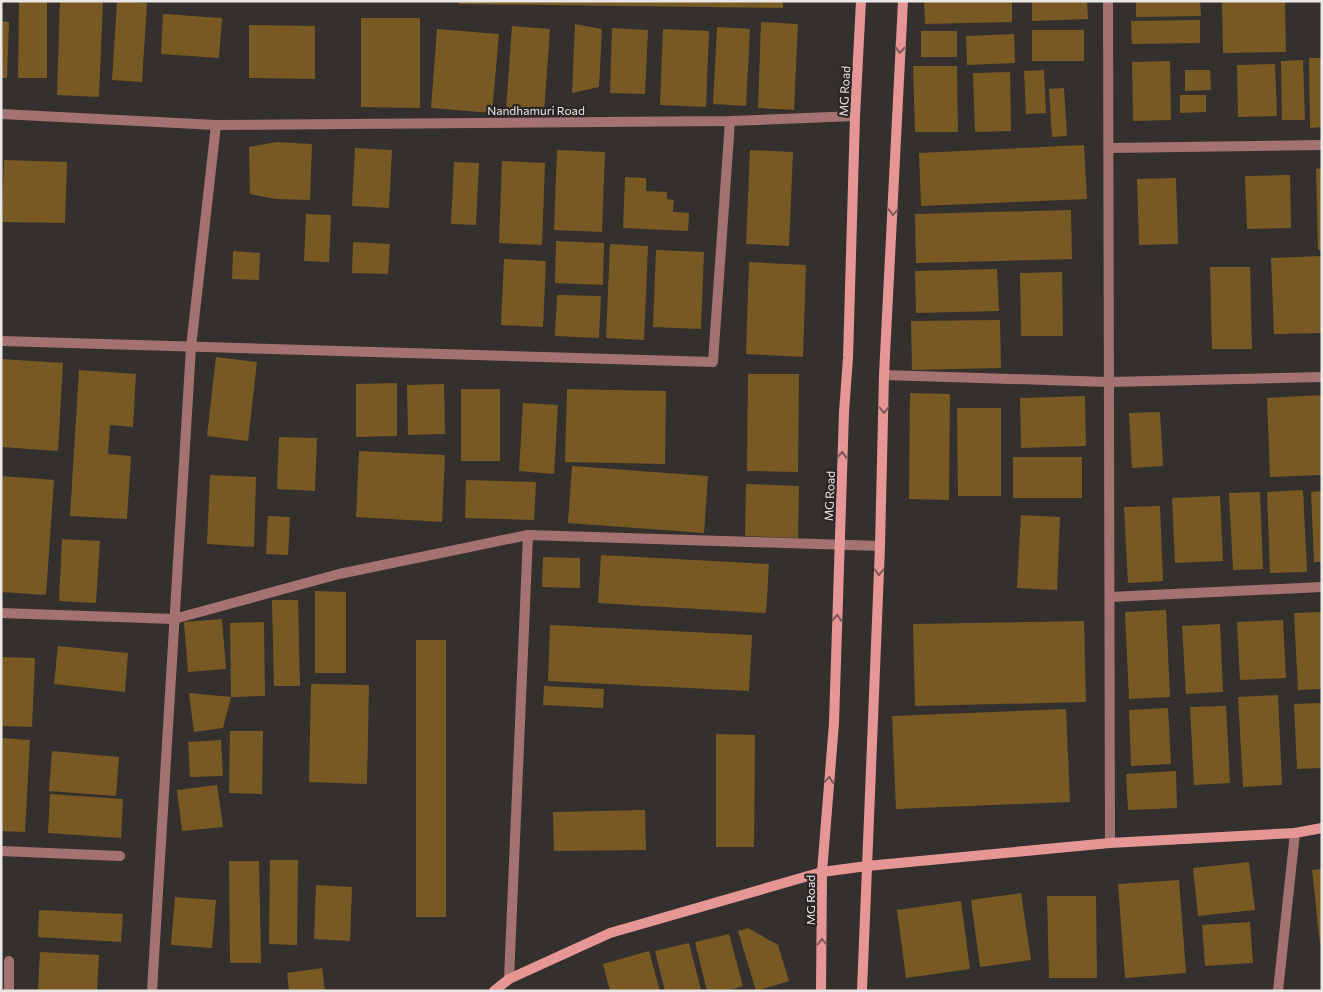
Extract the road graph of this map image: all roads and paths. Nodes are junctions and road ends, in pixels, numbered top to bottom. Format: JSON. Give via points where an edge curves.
{"nodes":[{"id":1,"x":861,"y":1,"type":"edge"},
{"id":2,"x":903,"y":1,"type":"edge"},
{"id":3,"x":1108,"y":1,"type":"edge"},
{"id":4,"x":1,"y":114,"type":"edge"},
{"id":5,"x":855,"y":116,"type":"junction"},
{"id":6,"x":730,"y":121,"type":"junction"},
{"id":7,"x":216,"y":125,"type":"junction"},
{"id":8,"x":1322,"y":144,"type":"edge"},
{"id":9,"x":1109,"y":148,"type":"junction"},
{"id":10,"x":1,"y":341,"type":"edge"},
{"id":11,"x":191,"y":347,"type":"junction"},
{"id":12,"x":884,"y":375,"type":"junction"},
{"id":13,"x":1322,"y":377,"type":"edge"},
{"id":14,"x":1109,"y":382,"type":"junction"},
{"id":15,"x":528,"y":536,"type":"junction"},
{"id":16,"x":840,"y":545,"type":"junction"},
{"id":17,"x":880,"y":546,"type":"junction"},
{"id":18,"x":1322,"y":587,"type":"edge"},
{"id":19,"x":1110,"y":597,"type":"junction"},
{"id":20,"x":1,"y":613,"type":"edge"},
{"id":21,"x":174,"y":619,"type":"junction"},
{"id":22,"x":1322,"y":828,"type":"edge"},
{"id":23,"x":1295,"y":833,"type":"junction"},
{"id":24,"x":1110,"y":843,"type":"junction"},
{"id":25,"x":1,"y":851,"type":"edge"},
{"id":26,"x":120,"y":856,"type":"dead end"},
{"id":27,"x":867,"y":866,"type":"junction"},
{"id":28,"x":822,"y":872,"type":"junction"},
{"id":29,"x":8,"y":961,"type":"dead end"},
{"id":30,"x":509,"y":979,"type":"junction"},
{"id":31,"x":9,"y":991,"type":"edge"},
{"id":32,"x":152,"y":991,"type":"edge"},
{"id":33,"x":494,"y":991,"type":"edge"},
{"id":34,"x":821,"y":991,"type":"edge"},
{"id":35,"x":862,"y":991,"type":"edge"},
{"id":36,"x":1278,"y":991,"type":"edge"}],
"edges":[{"from":1,"to":5,"type":"main road","name":"MG Road"},
{"from":2,"to":12,"type":"main road","one_way":true},
{"from":3,"to":9,"type":"street"},
{"from":4,"to":7,"type":"street","name":"Nandhamuri Road"},
{"from":5,"to":6,"type":"street","name":"Nandhamuri Road"},
{"from":16,"to":5,"type":"main road","name":"MG Road","one_way":true},
{"from":6,"to":7,"type":"street","name":"Nandhamuri Road"},
{"from":6,"to":11,"type":"street","via":[[713,362]]},
{"from":7,"to":11,"type":"street"},
{"from":8,"to":9,"type":"street"},
{"from":9,"to":14,"type":"street"},
{"from":10,"to":11,"type":"street"},
{"from":11,"to":21,"type":"street"},
{"from":12,"to":14,"type":"street"},
{"from":12,"to":17,"type":"main road","one_way":true},
{"from":13,"to":14,"type":"street"},
{"from":14,"to":19,"type":"street"},
{"from":15,"to":16,"type":"street"},
{"from":15,"to":21,"type":"street","via":[[339,574]]},
{"from":15,"to":30,"type":"street"},
{"from":16,"to":17,"type":"street"},
{"from":28,"to":16,"type":"main road","name":"MG Road","one_way":true,"via":[[834,722]]},
{"from":17,"to":27,"type":"main road","one_way":true},
{"from":18,"to":19,"type":"street"},
{"from":19,"to":24,"type":"street"},
{"from":20,"to":21,"type":"street"},
{"from":21,"to":32,"type":"street"},
{"from":22,"to":23,"type":"main road"},
{"from":23,"to":24,"type":"main road"},
{"from":23,"to":36,"type":"street"},
{"from":24,"to":27,"type":"main road"},
{"from":25,"to":26,"type":"street"},
{"from":27,"to":28,"type":"main road"},
{"from":27,"to":35,"type":"main road"},
{"from":28,"to":30,"type":"main road","via":[[610,932]]},
{"from":34,"to":28,"type":"main road","name":"MG Road","one_way":true},
{"from":29,"to":31,"type":"street"},
{"from":30,"to":33,"type":"main road"}]}
